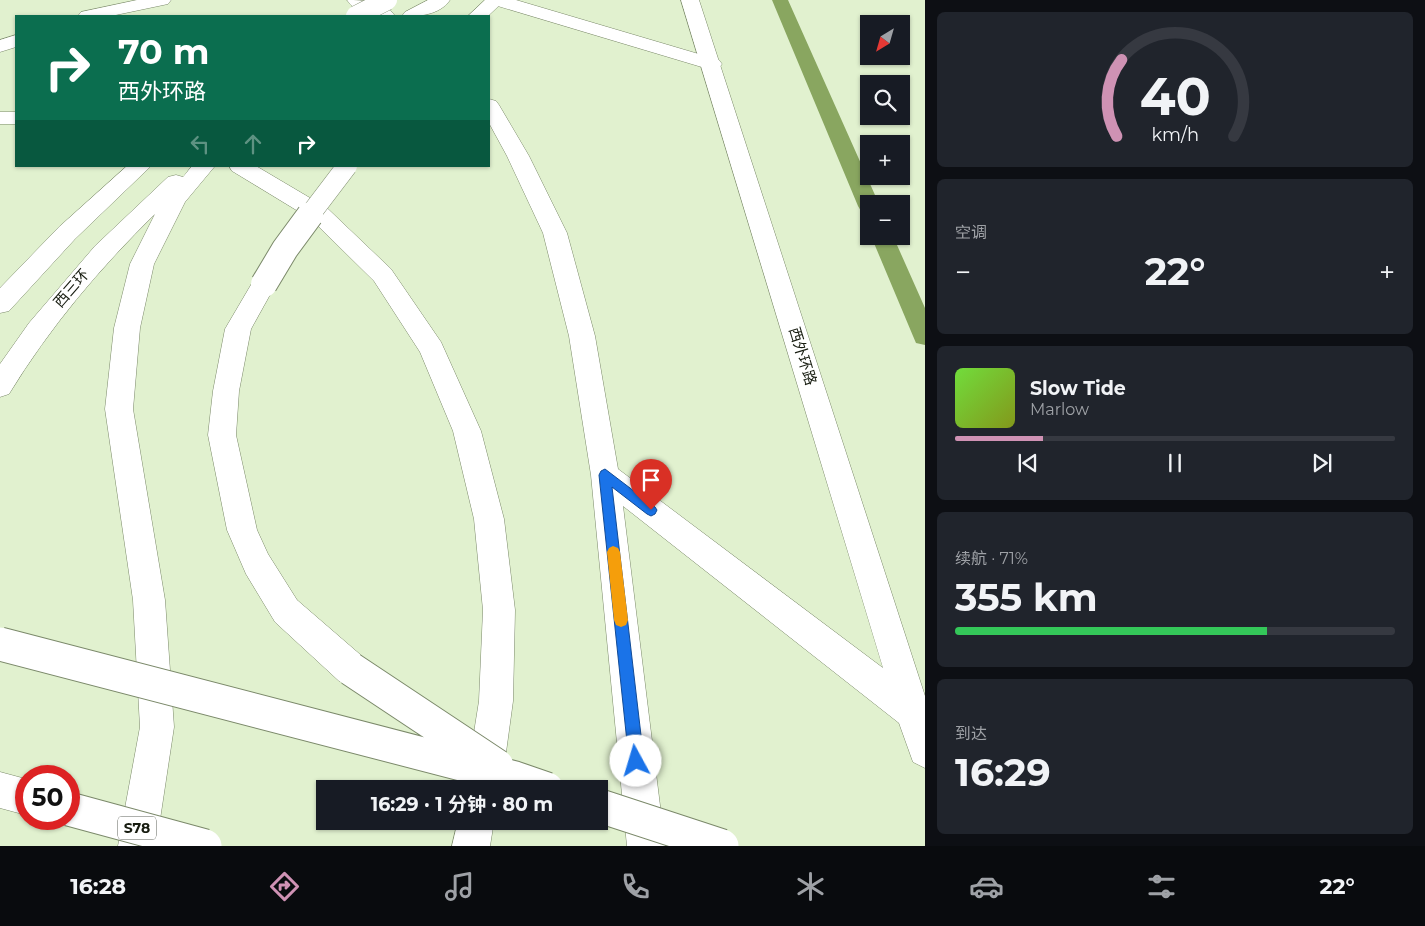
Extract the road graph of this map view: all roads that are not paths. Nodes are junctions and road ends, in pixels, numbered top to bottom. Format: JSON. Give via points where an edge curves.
{"nodes":[{"id":1,"x":162,"y":0,"type":"edge"},
{"id":2,"x":169,"y":0,"type":"edge"},
{"id":3,"x":356,"y":0,"type":"edge"},
{"id":4,"x":388,"y":0,"type":"edge"},
{"id":5,"x":441,"y":0,"type":"edge"},
{"id":6,"x":496,"y":0,"type":"edge"},
{"id":7,"x":690,"y":0,"type":"edge"},
{"id":8,"x":92,"y":15,"type":"edge"},
{"id":9,"x":113,"y":15,"type":"edge"},
{"id":10,"x":358,"y":15,"type":"edge"},
{"id":11,"x":384,"y":15,"type":"edge"},
{"id":12,"x":413,"y":15,"type":"edge"},
{"id":13,"x":478,"y":15,"type":"edge"},
{"id":14,"x":15,"y":32,"type":"edge"},
{"id":15,"x":0,"y":35,"type":"edge"},
{"id":16,"x":15,"y":42,"type":"edge"},
{"id":17,"x":0,"y":46,"type":"edge"},
{"id":18,"x":712,"y":64,"type":"junction"},
{"id":19,"x":490,"y":107,"type":"edge"},
{"id":20,"x":0,"y":118,"type":"edge"},
{"id":21,"x":15,"y":118,"type":"edge"},
{"id":22,"x":139,"y":167,"type":"edge"},
{"id":23,"x":192,"y":167,"type":"edge"},
{"id":24,"x":203,"y":167,"type":"edge"},
{"id":25,"x":242,"y":167,"type":"edge"},
{"id":26,"x":346,"y":167,"type":"edge"},
{"id":27,"x":166,"y":198,"type":"junction"},
{"id":28,"x":0,"y":304,"type":"edge"},
{"id":29,"x":0,"y":386,"type":"edge"},
{"id":30,"x":605,"y":475,"type":"junction"},
{"id":31,"x":0,"y":644,"type":"edge"},
{"id":32,"x":914,"y":713,"type":"junction"},
{"id":33,"x":925,"y":750,"type":"edge"},
{"id":34,"x":515,"y":778,"type":"junction"},
{"id":35,"x":485,"y":780,"type":"edge"},
{"id":36,"x":521,"y":780,"type":"edge"},
{"id":37,"x":0,"y":790,"type":"edge"},
{"id":38,"x":15,"y":795,"type":"edge"},
{"id":39,"x":608,"y":809,"type":"edge"},
{"id":40,"x":80,"y":812,"type":"edge"},
{"id":41,"x":474,"y":830,"type":"edge"},
{"id":42,"x":137,"y":846,"type":"edge"},
{"id":43,"x":205,"y":846,"type":"edge"},
{"id":44,"x":471,"y":846,"type":"edge"},
{"id":45,"x":646,"y":846,"type":"edge"},
{"id":46,"x":722,"y":846,"type":"edge"}],
"edges":[{"from":1,"to":8,"type":"main road"},
{"from":2,"to":9,"type":"main road"},
{"from":3,"to":11,"type":"main road"},
{"from":4,"to":10,"type":"main road","bridge":true},
{"from":5,"to":12,"type":"main road"},
{"from":6,"to":13,"type":"main road"},
{"from":6,"to":18,"type":"main road"},
{"from":7,"to":18,"type":"main road","name":"西外环路"},
{"from":14,"to":15,"type":"main road"},
{"from":16,"to":17,"type":"main road"},
{"from":18,"to":32,"type":"main road","name":"西外环路"},
{"from":19,"to":30,"type":"main road","via":[[555,233],[582,336]]},
{"from":20,"to":21,"type":"main road"},
{"from":22,"to":28,"type":"main road","via":[[60,240]]},
{"from":23,"to":27,"type":"main road"},
{"from":24,"to":27,"type":"main road"},
{"from":25,"to":35,"type":"main road","via":[[309,205],[359,247],[420,327],[454,394],[479,473],[495,569],[497,682],[493,746]]},
{"from":26,"to":34,"type":"main road","bridge":true,"via":[[285,249],[238,329],[226,391],[222,435],[242,530],[257,564],[286,611],[351,669]]},
{"from":27,"to":29,"type":"main road","name":"西三环","via":[[72,286],[40,324]]},
{"from":27,"to":42,"type":"main road","via":[[142,264],[127,328],[119,409],[149,600],[157,728]]},
{"from":30,"to":32,"type":"main road"},
{"from":30,"to":45,"type":"main road"},
{"from":31,"to":34,"type":"main road","bridge":true},
{"from":32,"to":33,"type":"main road","name":"西外环路"},
{"from":34,"to":36,"type":"main road","bridge":true},
{"from":37,"to":38,"type":"main road"},
{"from":39,"to":46,"type":"main road","bridge":true},
{"from":40,"to":43,"type":"main road","number":"S78","bridge":true},
{"from":41,"to":44,"type":"main road"}]}
